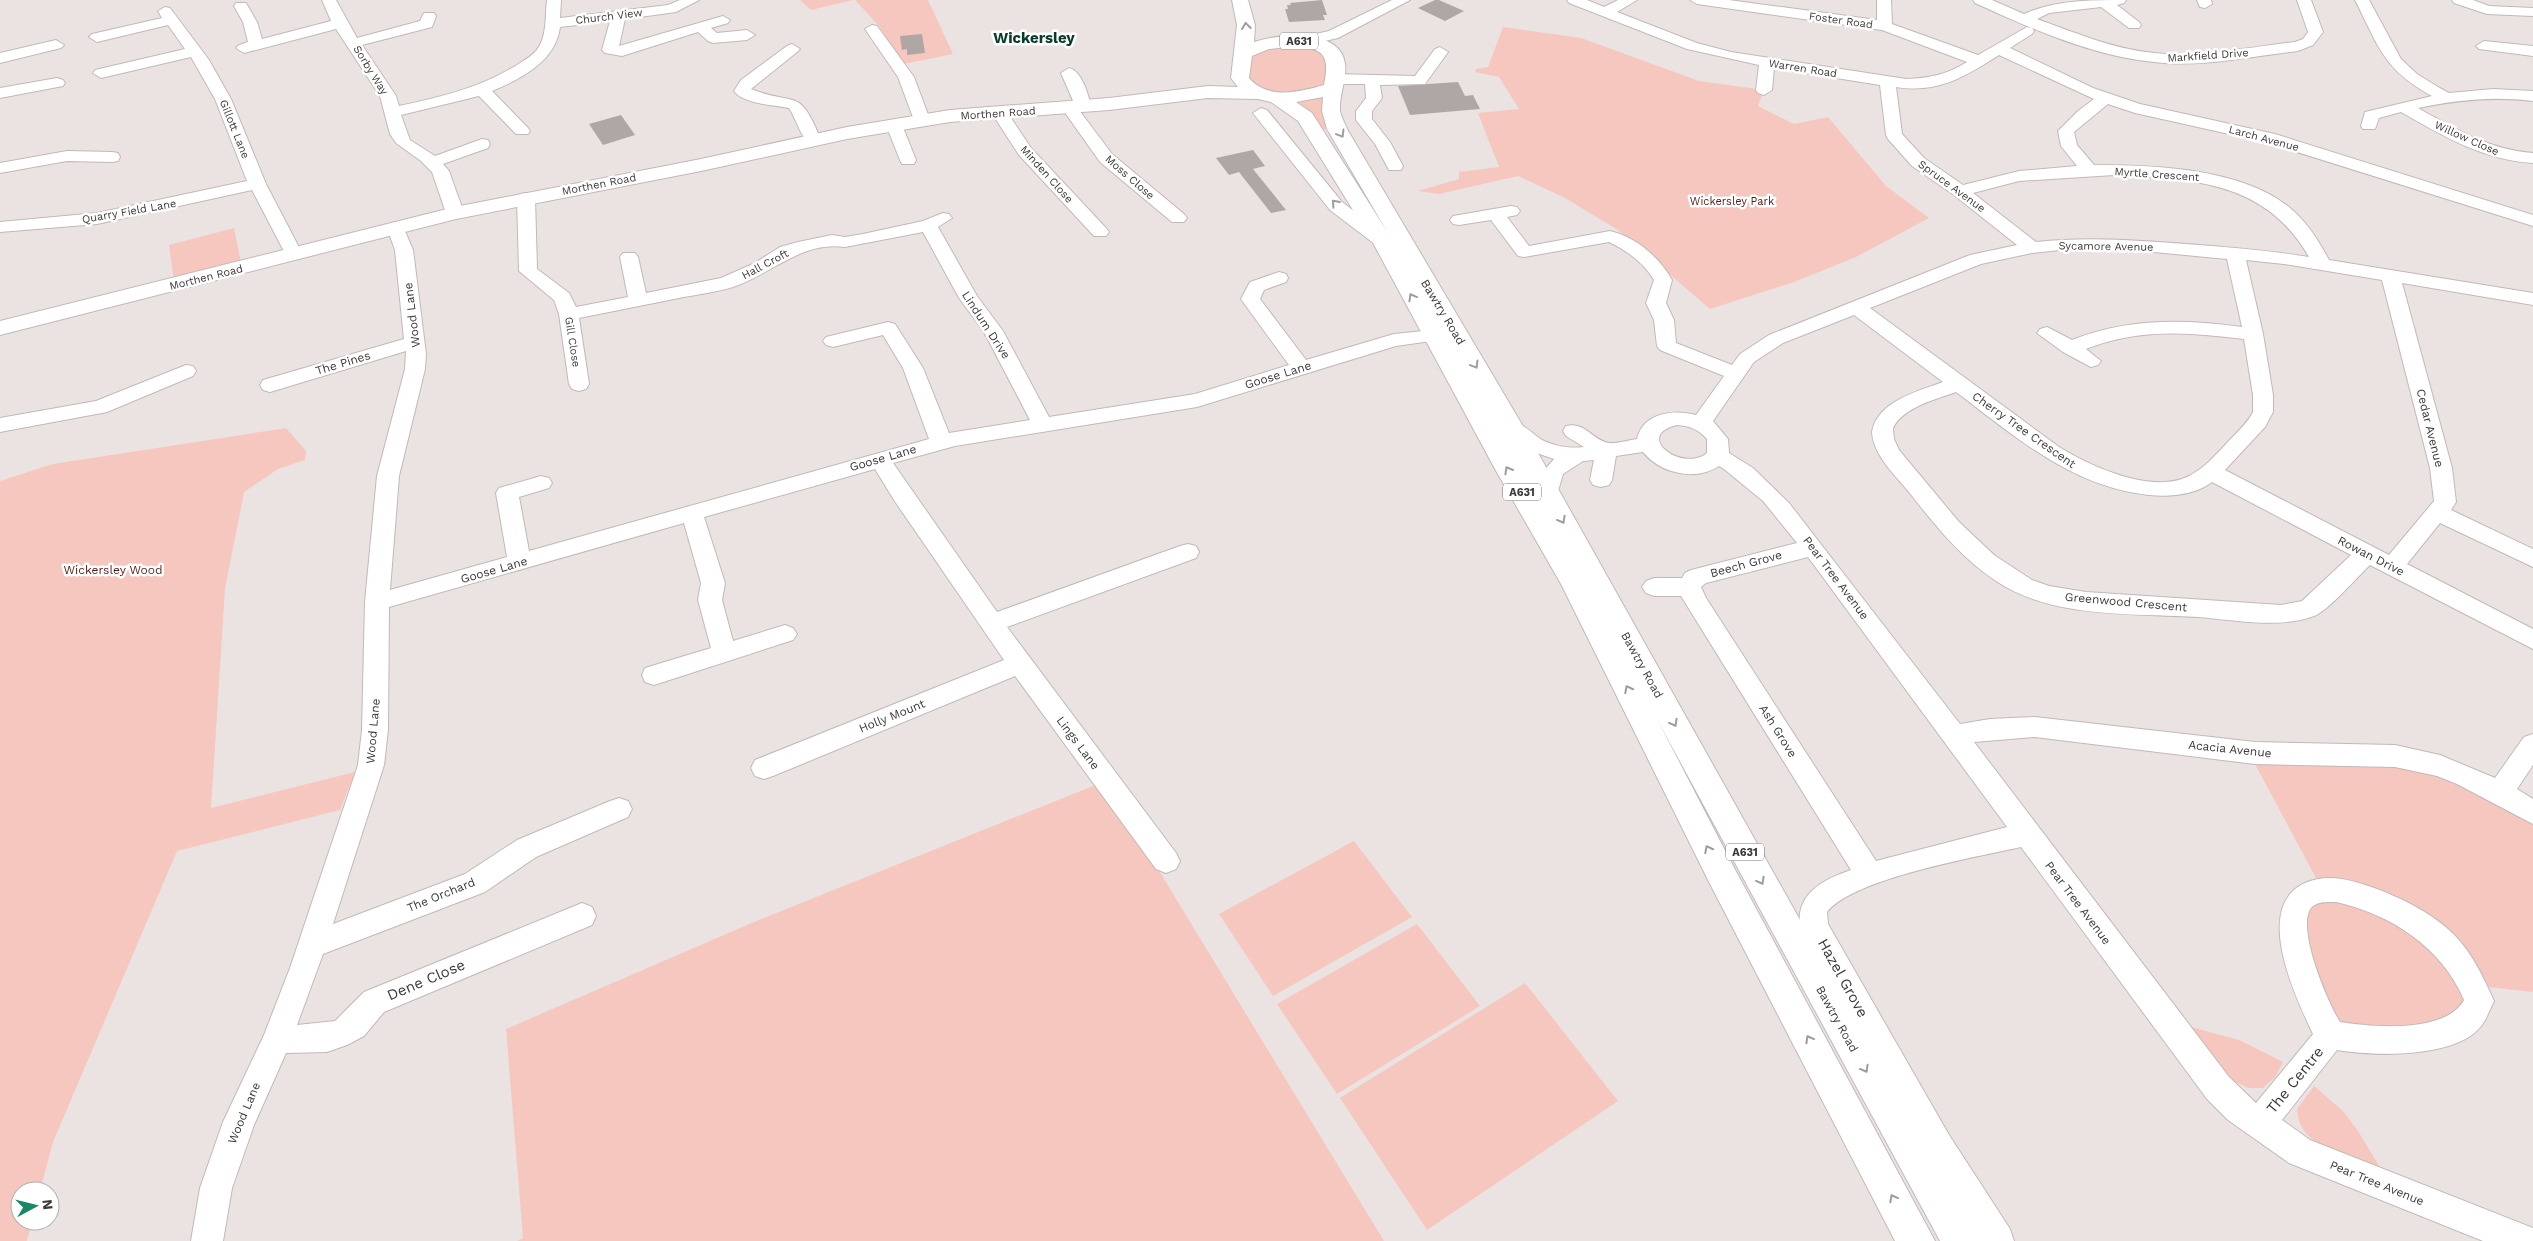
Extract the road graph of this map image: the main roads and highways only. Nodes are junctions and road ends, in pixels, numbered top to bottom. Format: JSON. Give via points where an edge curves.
{"nodes":[{"id":1,"x":1240,"y":0,"type":"edge"},
{"id":2,"x":1266,"y":26,"type":"dead end"},
{"id":3,"x":1295,"y":41,"type":"junction"},
{"id":4,"x":1244,"y":53,"type":"junction"},
{"id":5,"x":1240,"y":74,"type":"junction"},
{"id":6,"x":1334,"y":76,"type":"junction"},
{"id":7,"x":1208,"y":92,"type":"junction"},
{"id":8,"x":1258,"y":93,"type":"junction"},
{"id":9,"x":1278,"y":98,"type":"junction"},
{"id":10,"x":1433,"y":322,"type":"junction"},
{"id":11,"x":0,"y":328,"type":"edge"},
{"id":12,"x":1916,"y":1241,"type":"edge"},
{"id":13,"x":1961,"y":1241,"type":"edge"}],
"edges":[{"from":4,"to":1,"type":"main road","one_way":true,"via":[[1246,25]]},
{"from":2,"to":3,"type":"main road","number":"A631","via":[[1273,33]]},
{"from":3,"to":4,"type":"main road","number":"A631","via":[[1263,44]]},
{"from":3,"to":6,"type":"main road","number":"A631","via":[[1323,47],[1334,56]]},
{"from":4,"to":5,"type":"main road"},
{"from":5,"to":7,"type":"main road","name":"Morthen Road","via":[[1222,87]]},
{"from":5,"to":8,"type":"main road","number":"A631","via":[[1243,83]]},
{"from":6,"to":9,"type":"main road","number":"A631","via":[[1304,96]]},
{"from":6,"to":10,"type":"main road","name":"Bawtry Road","number":"A631","one_way":true,"via":[[1331,111],[1337,129]]},
{"from":7,"to":8,"type":"main road","name":"Morthen Road"},
{"from":7,"to":11,"type":"main road","name":"Morthen Road","via":[[922,120],[813,140],[455,213]]},
{"from":8,"to":9,"type":"main road","number":"A631"},
{"from":10,"to":9,"type":"main road","name":"Bawtry Road","number":"A631","one_way":true,"via":[[1305,117]]},
{"from":12,"to":10,"type":"main road","name":"Bawtry Road","number":"A631","one_way":true,"via":[[1720,872],[1574,583]]},
{"from":10,"to":13,"type":"main road","name":"Bawtry Road","number":"A631","one_way":true,"via":[[1512,428]]}]}
